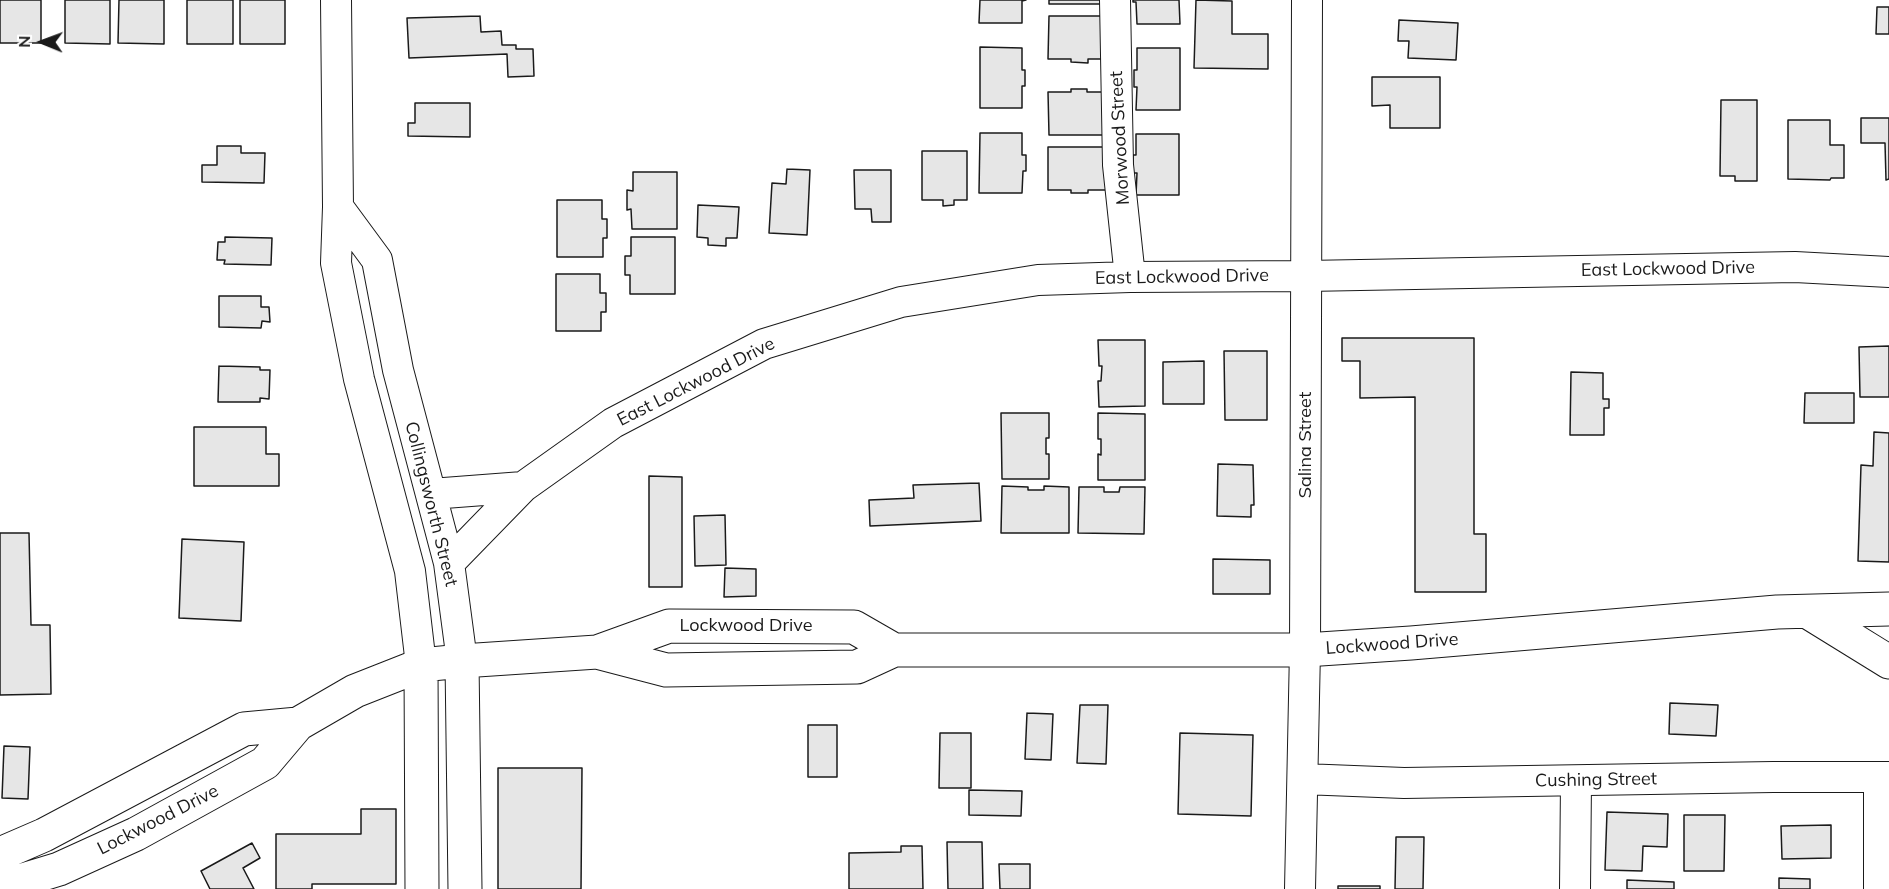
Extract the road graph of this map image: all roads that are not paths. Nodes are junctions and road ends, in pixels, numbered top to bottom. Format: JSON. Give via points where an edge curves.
{"nodes":[{"id":1,"x":336,"y":0,"type":"edge"},
{"id":2,"x":1115,"y":0,"type":"edge"},
{"id":3,"x":1307,"y":0,"type":"edge"},
{"id":4,"x":338,"y":207,"type":"junction"},
{"id":5,"x":1889,"y":272,"type":"edge"},
{"id":6,"x":1306,"y":276,"type":"junction"},
{"id":7,"x":1130,"y":277,"type":"junction"},
{"id":8,"x":523,"y":488,"type":"junction"},
{"id":9,"x":431,"y":494,"type":"junction"},
{"id":10,"x":449,"y":563,"type":"junction"},
{"id":11,"x":1889,"y":609,"type":"edge"},
{"id":12,"x":1808,"y":612,"type":"junction"},
{"id":13,"x":894,"y":650,"type":"junction"},
{"id":14,"x":1305,"y":650,"type":"junction"},
{"id":15,"x":597,"y":652,"type":"junction"},
{"id":16,"x":462,"y":660,"type":"junction"},
{"id":17,"x":1889,"y":662,"type":"edge"},
{"id":18,"x":421,"y":665,"type":"junction"},
{"id":19,"x":1884,"y":778,"type":"edge"},
{"id":20,"x":1303,"y":779,"type":"junction"},
{"id":21,"x":1576,"y":781,"type":"junction"},
{"id":22,"x":6,"y":873,"type":"edge"},
{"id":23,"x":422,"y":889,"type":"edge"},
{"id":24,"x":465,"y":889,"type":"edge"},
{"id":25,"x":1300,"y":889,"type":"edge"},
{"id":26,"x":1575,"y":889,"type":"edge"},
{"id":27,"x":1879,"y":889,"type":"edge"}],
"edges":[{"from":1,"to":4,"type":"street","name":"Collingsworth Street"},
{"from":2,"to":7,"type":"street","name":"Morwood Street","via":[[1118,165]]},
{"from":3,"to":6,"type":"street","name":"Salina Street"},
{"from":4,"to":9,"type":"street","name":"Collingsworth Street","via":[[377,260],[398,369]]},
{"from":4,"to":18,"type":"street","name":"Collingsworth Street","via":[[336,263],[359,378],[410,571]]},
{"from":5,"to":6,"type":"street","name":"East Lockwood Drive","via":[[1795,267]]},
{"from":6,"to":7,"type":"street","name":"East Lockwood Drive"},
{"from":6,"to":14,"type":"street","name":"Salina Street"},
{"from":7,"to":8,"type":"street","name":"East Lockwood Drive","via":[[1038,280],[901,302],[764,344],[613,423]]},
{"from":8,"to":9,"type":"street"},
{"from":8,"to":10,"type":"street","name":"East Lockwood Drive"},
{"from":9,"to":10,"type":"street","name":"Collingsworth Street"},
{"from":10,"to":16,"type":"street","name":"Collingsworth Street"},
{"from":11,"to":12,"type":"main road","name":"Lockwood Drive"},
{"from":12,"to":14,"type":"main road","name":"Lockwood Drive"},
{"from":12,"to":17,"type":"main road"},
{"from":13,"to":14,"type":"main road","name":"Lockwood Drive"},
{"from":13,"to":15,"type":"main road","name":"Lockwood Drive","via":[[857,667],[666,670]]},
{"from":13,"to":15,"type":"main road","name":"Lockwood Drive","via":[[854,627],[669,626]]},
{"from":14,"to":20,"type":"street","name":"Salina Street"},
{"from":15,"to":16,"type":"main road","name":"Lockwood Drive"},
{"from":16,"to":18,"type":"main road","name":"Lockwood Drive"},
{"from":16,"to":24,"type":"main road","name":"Collingsworth Street"},
{"from":18,"to":22,"type":"main road","name":"Lockwood Drive","via":[[355,691],[298,724],[244,729],[44,835]]},
{"from":18,"to":23,"type":"main road","name":"Collingsworth Street"},
{"from":19,"to":21,"type":"street","name":"Cushing Street"},
{"from":19,"to":27,"type":"street"},
{"from":20,"to":21,"type":"street","name":"Cushing Street","via":[[1404,783]]},
{"from":20,"to":25,"type":"street","name":"Salina Street"},
{"from":21,"to":26,"type":"street"}]}
